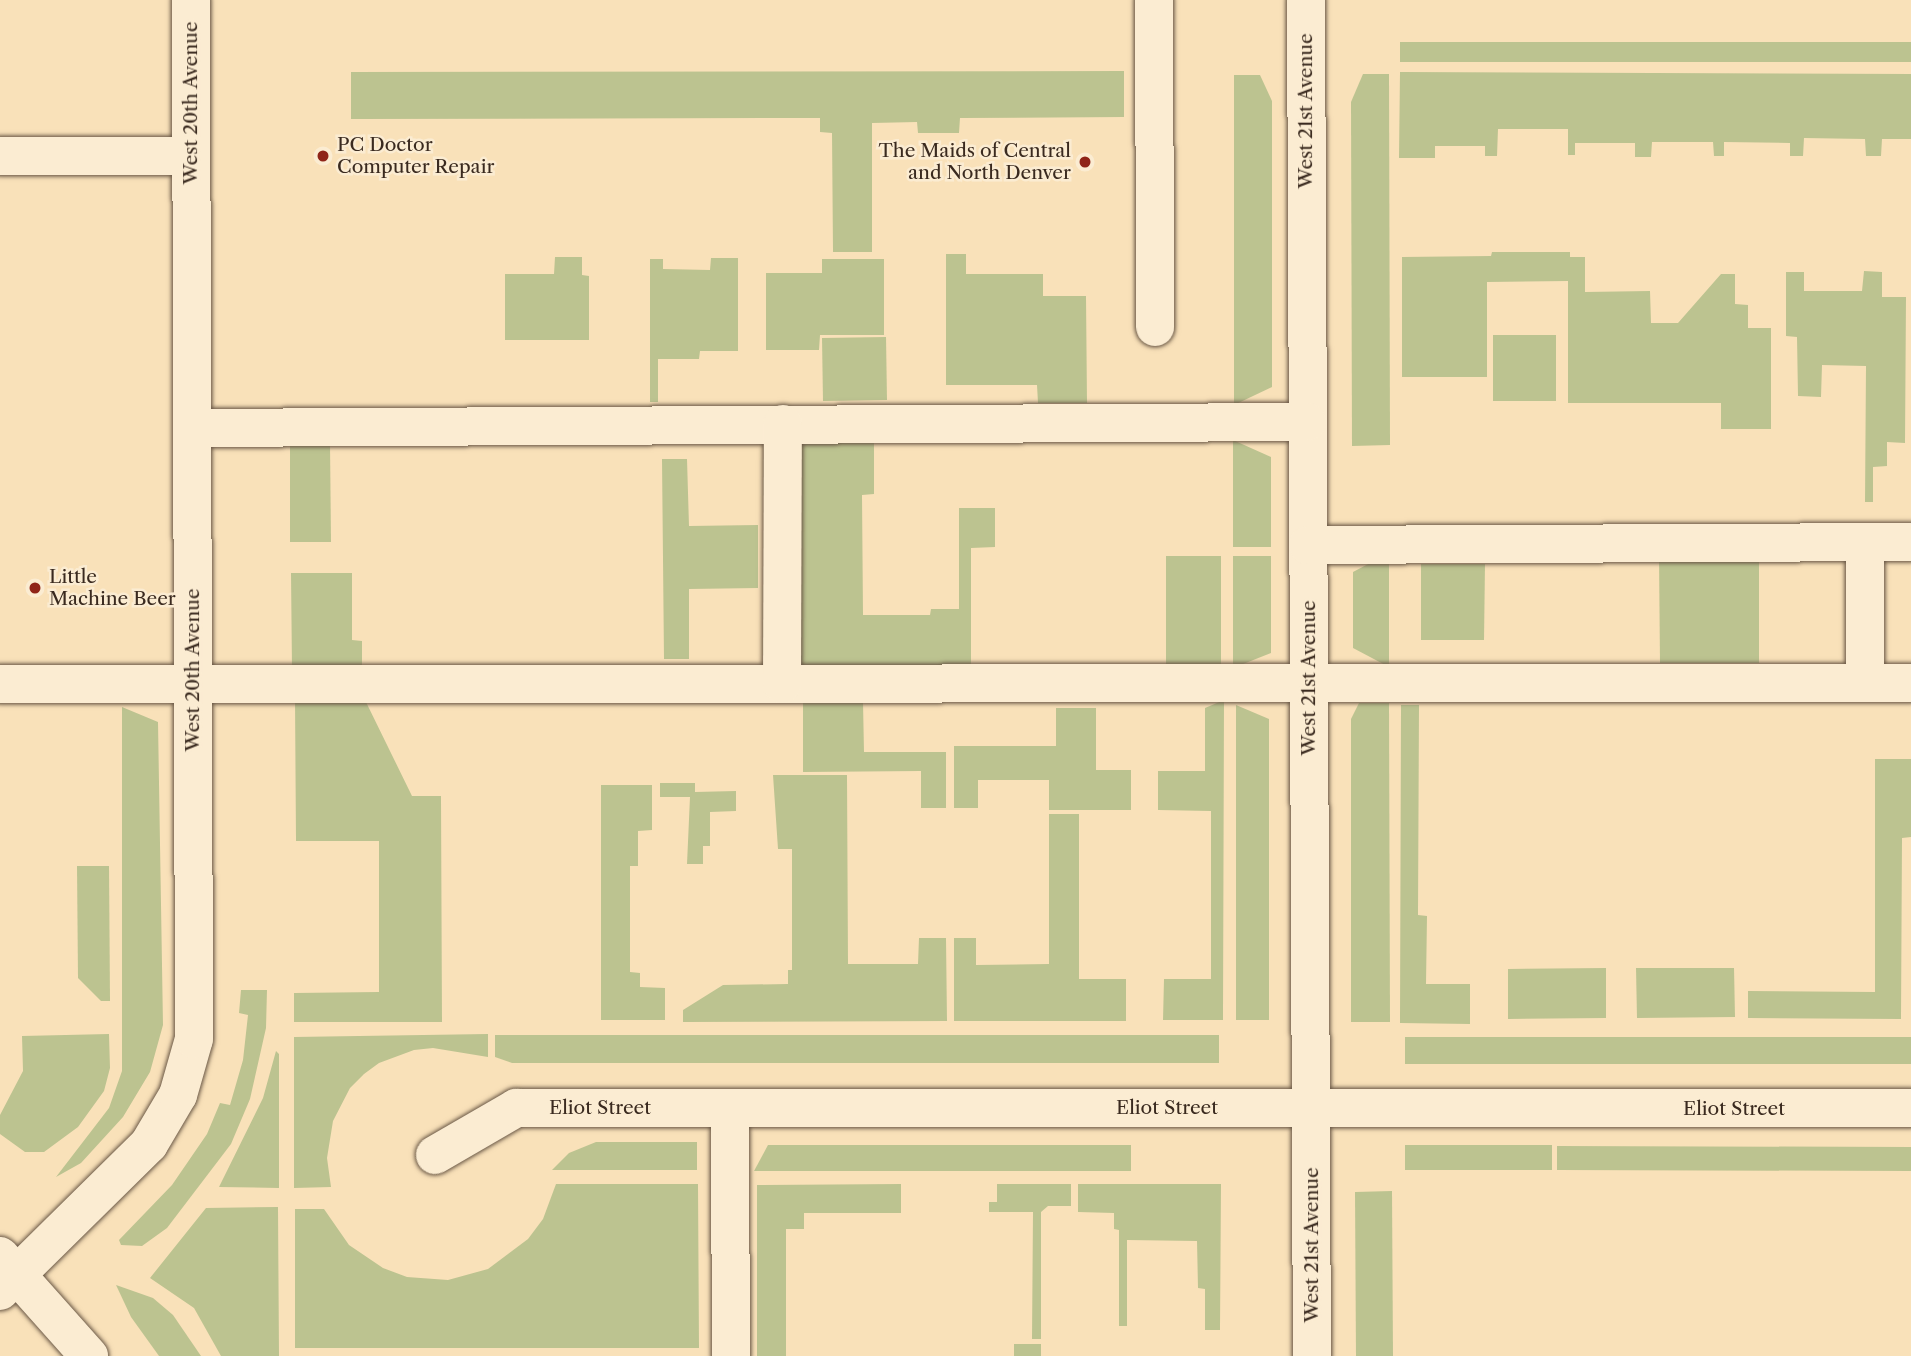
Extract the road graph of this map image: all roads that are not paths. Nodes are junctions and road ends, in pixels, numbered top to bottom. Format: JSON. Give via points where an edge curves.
{"nodes":[{"id":1,"x":191,"y":0,"type":"edge"},
{"id":2,"x":1154,"y":0,"type":"edge"},
{"id":3,"x":1306,"y":0,"type":"edge"},
{"id":4,"x":0,"y":156,"type":"edge"},
{"id":5,"x":191,"y":156,"type":"junction"},
{"id":6,"x":1155,"y":327,"type":"dead end"},
{"id":7,"x":1307,"y":422,"type":"junction"},
{"id":8,"x":783,"y":424,"type":"junction"},
{"id":9,"x":192,"y":428,"type":"junction"},
{"id":10,"x":1865,"y":542,"type":"junction"},
{"id":11,"x":1911,"y":542,"type":"edge"},
{"id":12,"x":1308,"y":545,"type":"junction"},
{"id":13,"x":1309,"y":683,"type":"junction"},
{"id":14,"x":1865,"y":683,"type":"junction"},
{"id":15,"x":1911,"y":683,"type":"edge"},
{"id":16,"x":0,"y":684,"type":"edge"},
{"id":17,"x":193,"y":684,"type":"junction"},
{"id":18,"x":782,"y":684,"type":"junction"},
{"id":19,"x":730,"y":1108,"type":"junction"},
{"id":20,"x":1911,"y":1108,"type":"edge"},
{"id":21,"x":1311,"y":1109,"type":"junction"},
{"id":22,"x":435,"y":1155,"type":"dead end"},
{"id":23,"x":6,"y":1274,"type":"edge"},
{"id":24,"x":89,"y":1356,"type":"edge"},
{"id":25,"x":731,"y":1356,"type":"edge"},
{"id":26,"x":1312,"y":1356,"type":"edge"}],
"edges":[{"from":1,"to":5,"type":"street","name":"West 20th Avenue"},
{"from":2,"to":6,"type":"street"},
{"from":3,"to":7,"type":"street","name":"West 21st Avenue"},
{"from":4,"to":5,"type":"street"},
{"from":5,"to":9,"type":"street","name":"West 20th Avenue"},
{"from":7,"to":8,"type":"street"},
{"from":7,"to":12,"type":"street","name":"West 21st Avenue"},
{"from":8,"to":9,"type":"street"},
{"from":8,"to":18,"type":"street"},
{"from":9,"to":17,"type":"street","name":"West 20th Avenue"},
{"from":10,"to":11,"type":"street"},
{"from":10,"to":12,"type":"street"},
{"from":10,"to":14,"type":"street"},
{"from":12,"to":13,"type":"street","name":"West 21st Avenue"},
{"from":13,"to":14,"type":"street"},
{"from":13,"to":18,"type":"street"},
{"from":13,"to":21,"type":"street","name":"West 21st Avenue"},
{"from":14,"to":15,"type":"street"},
{"from":16,"to":17,"type":"street"},
{"from":17,"to":18,"type":"street"},
{"from":17,"to":23,"type":"street","name":"West 20th Avenue","via":[[194,1039],[178,1095],[149,1144]]},
{"from":19,"to":21,"type":"street","name":"Eliot Street"},
{"from":19,"to":22,"type":"street","name":"Eliot Street","via":[[516,1108]]},
{"from":19,"to":25,"type":"street"},
{"from":20,"to":21,"type":"street","name":"Eliot Street"},
{"from":21,"to":26,"type":"street","name":"West 21st Avenue"},
{"from":23,"to":24,"type":"street"}]}
